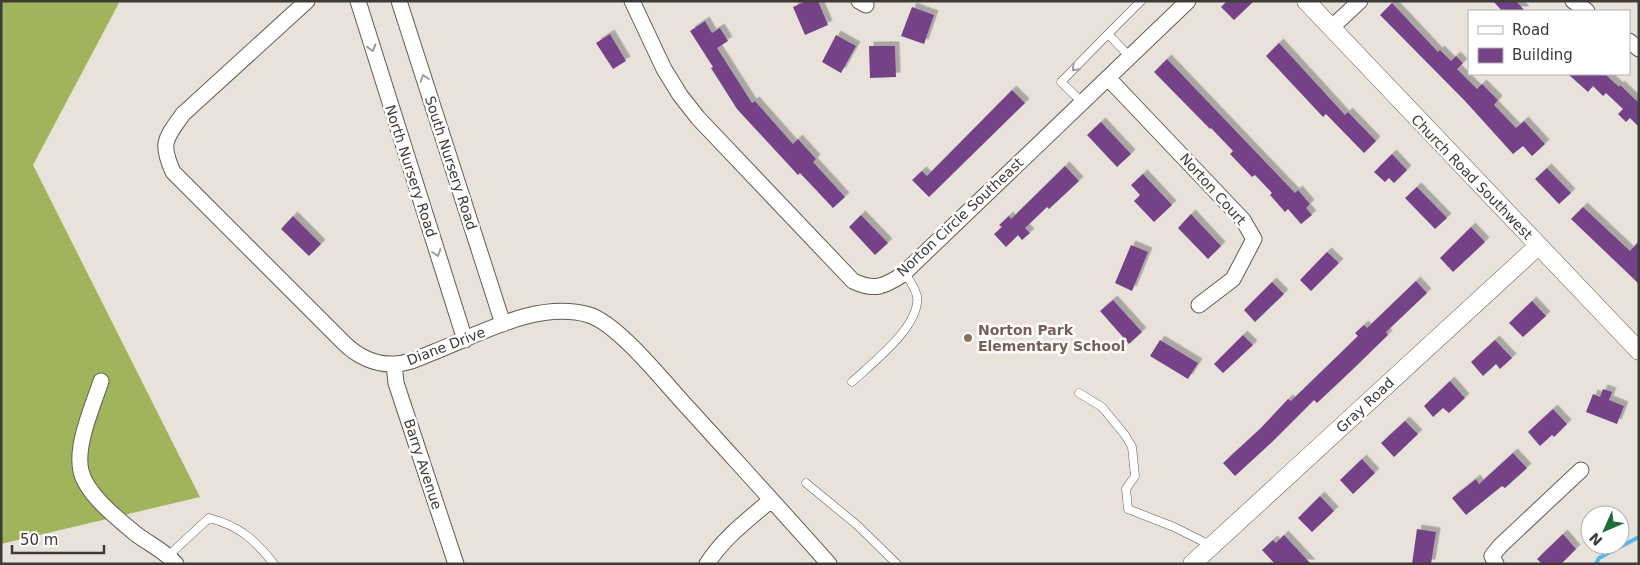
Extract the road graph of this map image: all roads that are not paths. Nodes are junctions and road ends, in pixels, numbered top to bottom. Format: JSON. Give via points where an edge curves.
{"nodes":[{"id":1,"x":307,"y":1,"type":"edge"},
{"id":2,"x":358,"y":1,"type":"edge"},
{"id":3,"x":399,"y":1,"type":"edge"},
{"id":4,"x":632,"y":1,"type":"edge"},
{"id":5,"x":1141,"y":1,"type":"edge"},
{"id":6,"x":1188,"y":1,"type":"edge"},
{"id":7,"x":1306,"y":1,"type":"edge"},
{"id":8,"x":1360,"y":1,"type":"edge"},
{"id":9,"x":1573,"y":1,"type":"edge"},
{"id":10,"x":1586,"y":10,"type":"edge"},
{"id":11,"x":1332,"y":28,"type":"junction"},
{"id":12,"x":1108,"y":34,"type":"junction"},
{"id":13,"x":1130,"y":57,"type":"junction"},
{"id":14,"x":1108,"y":78,"type":"junction"},
{"id":15,"x":1081,"y":101,"type":"junction"},
{"id":16,"x":1538,"y":246,"type":"junction"},
{"id":17,"x":904,"y":272,"type":"junction"},
{"id":18,"x":1199,"y":304,"type":"dead end"},
{"id":19,"x":503,"y":324,"type":"junction"},
{"id":20,"x":465,"y":340,"type":"junction"},
{"id":21,"x":1639,"y":351,"type":"edge"},
{"id":22,"x":394,"y":364,"type":"junction"},
{"id":23,"x":101,"y":381,"type":"dead end"},
{"id":24,"x":852,"y":382,"type":"dead end"},
{"id":25,"x":1078,"y":393,"type":"dead end"},
{"id":26,"x":1581,"y":470,"type":"dead end"},
{"id":27,"x":806,"y":482,"type":"dead end"},
{"id":28,"x":771,"y":500,"type":"junction"},
{"id":29,"x":1212,"y":546,"type":"junction"},
{"id":30,"x":172,"y":560,"type":"edge"},
{"id":31,"x":274,"y":564,"type":"edge"},
{"id":32,"x":456,"y":564,"type":"edge"},
{"id":33,"x":707,"y":564,"type":"edge"},
{"id":34,"x":829,"y":564,"type":"edge"},
{"id":35,"x":897,"y":564,"type":"edge"},
{"id":36,"x":1192,"y":564,"type":"edge"},
{"id":37,"x":1496,"y":564,"type":"edge"}],
"edges":[{"from":1,"to":22,"type":"street","name":"Diane Drive","via":[[182,114],[167,136],[166,157],[173,172],[354,352],[378,363]]},
{"from":2,"to":20,"type":"street","name":"North Nursery Road","one_way":true},
{"from":19,"to":3,"type":"street","name":"South Nursery Road","one_way":true},
{"from":4,"to":17,"type":"street","name":"Norton Circle Southeast","via":[[664,69],[686,102],[723,146],[853,281],[873,288]]},
{"from":5,"to":12,"type":"lane"},
{"from":6,"to":13,"type":"street","name":"Norton Circle Southeast"},
{"from":7,"to":11,"type":"street","name":"Church Road Southwest"},
{"from":8,"to":11,"type":"street"},
{"from":9,"to":10,"type":"street"},
{"from":11,"to":16,"type":"street","name":"Church Road Southwest"},
{"from":12,"to":13,"type":"lane"},
{"from":12,"to":15,"type":"lane","one_way":true,"via":[[1062,82]]},
{"from":13,"to":14,"type":"street","name":"Norton Circle Southeast"},
{"from":14,"to":15,"type":"street","name":"Norton Circle Southeast"},
{"from":14,"to":18,"type":"street","name":"Norton Court","via":[[1243,220],[1254,238],[1233,280]]},
{"from":15,"to":17,"type":"street","name":"Norton Circle Southeast"},
{"from":16,"to":21,"type":"street","name":"Church Road Southwest"},
{"from":16,"to":29,"type":"street","name":"Gray Road"},
{"from":17,"to":24,"type":"lane","via":[[917,296],[913,317],[896,340]]},
{"from":19,"to":20,"type":"street","name":"Diane Drive"},
{"from":19,"to":28,"type":"street","name":"Diane Drive","via":[[532,314],[562,311],[590,315],[610,327]]},
{"from":20,"to":22,"type":"street","name":"Diane Drive"},
{"from":22,"to":32,"type":"street","name":"Barry Avenue","via":[[396,383]]},
{"from":23,"to":30,"type":"street","via":[[82,447],[81,472],[93,494],[112,513]]},
{"from":25,"to":29,"type":"lane","via":[[1102,407],[1132,447],[1136,476],[1126,489],[1128,509]]},
{"from":26,"to":37,"type":"street","via":[[1500,546],[1492,556]]},
{"from":27,"to":35,"type":"lane"},
{"from":28,"to":33,"type":"street","via":[[713,554]]},
{"from":28,"to":34,"type":"street","name":"Diane Drive"},
{"from":29,"to":36,"type":"street","name":"Gray Road"},
{"from":30,"to":31,"type":"lane","via":[[209,518],[238,528],[257,543]]}]}
